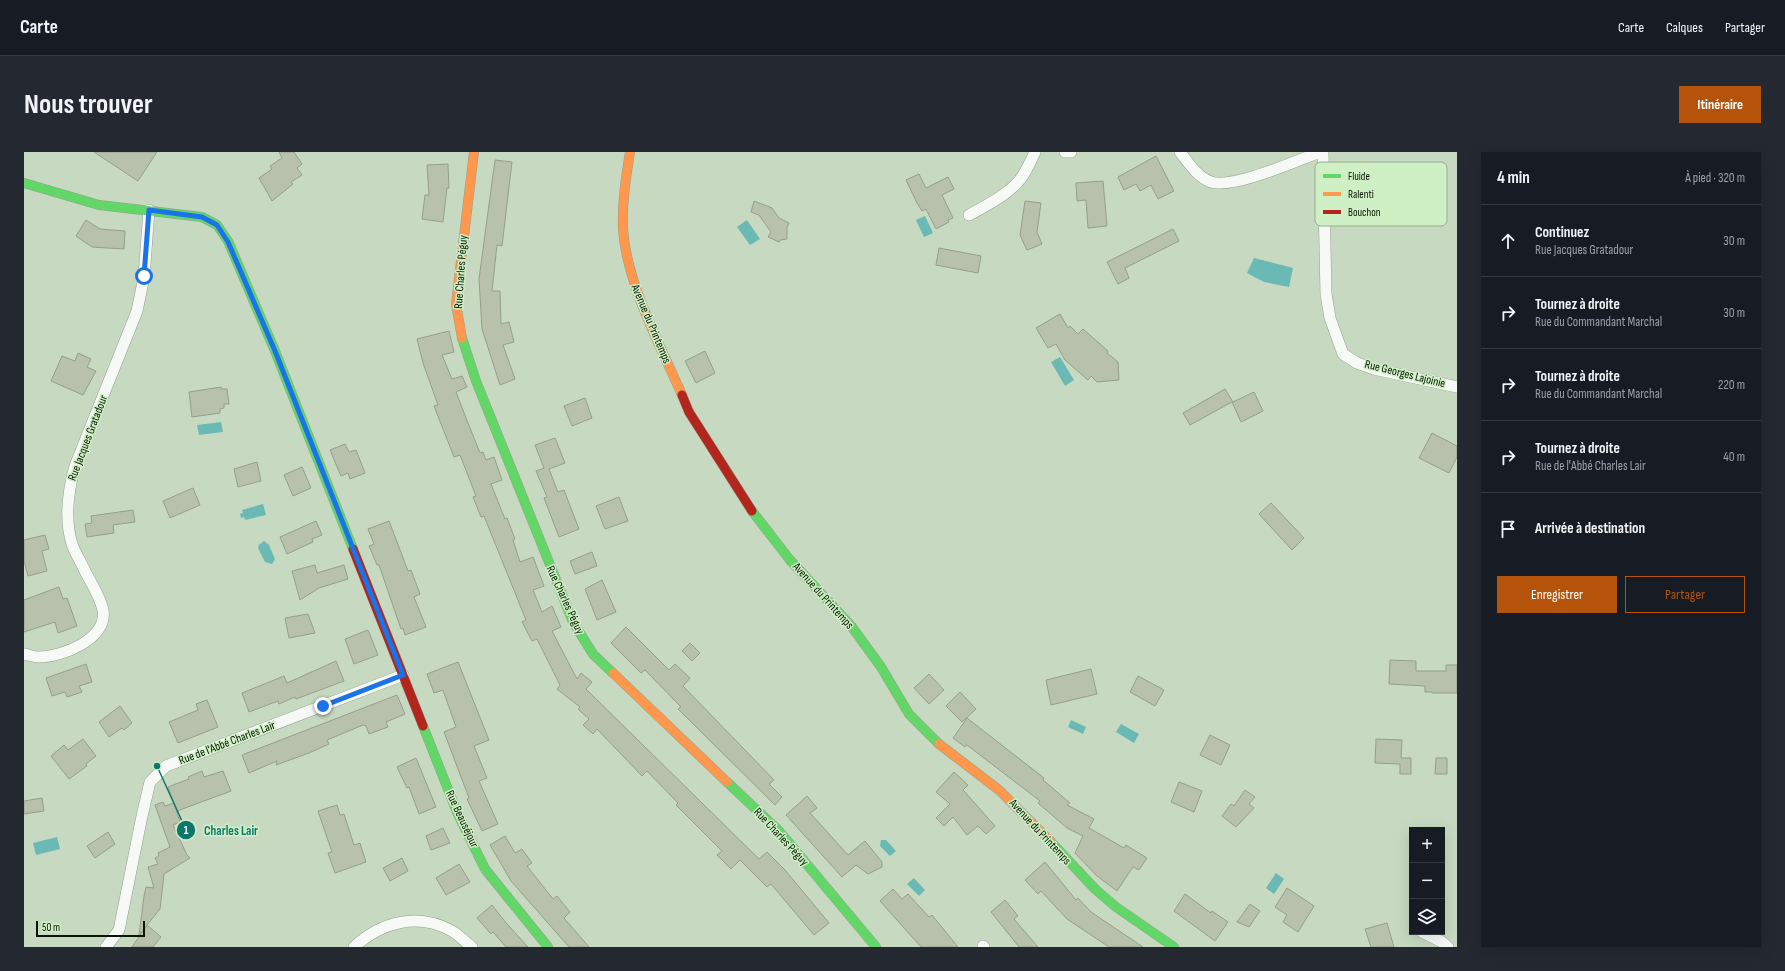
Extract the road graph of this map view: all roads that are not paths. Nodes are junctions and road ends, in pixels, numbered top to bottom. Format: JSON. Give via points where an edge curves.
{"nodes":[{"id":1,"x":474,"y":152,"type":"edge"},
{"id":2,"x":630,"y":152,"type":"edge"},
{"id":3,"x":1035,"y":152,"type":"edge"},
{"id":4,"x":1065,"y":152,"type":"edge"},
{"id":5,"x":1070,"y":152,"type":"edge"},
{"id":6,"x":1180,"y":152,"type":"edge"},
{"id":7,"x":1320,"y":152,"type":"edge"},
{"id":8,"x":1323,"y":152,"type":"edge"},
{"id":9,"x":1323,"y":162,"type":"edge"},
{"id":10,"x":24,"y":184,"type":"edge"},
{"id":11,"x":149,"y":210,"type":"junction"},
{"id":12,"x":969,"y":215,"type":"dead end"},
{"id":13,"x":1325,"y":226,"type":"edge"},
{"id":14,"x":1457,"y":386,"type":"edge"},
{"id":15,"x":24,"y":654,"type":"edge"},
{"id":16,"x":403,"y":675,"type":"junction"},
{"id":17,"x":1428,"y":935,"type":"edge"},
{"id":18,"x":106,"y":947,"type":"edge"},
{"id":19,"x":354,"y":947,"type":"edge"},
{"id":20,"x":472,"y":947,"type":"edge"},
{"id":21,"x":548,"y":947,"type":"edge"},
{"id":22,"x":876,"y":947,"type":"edge"},
{"id":23,"x":1174,"y":947,"type":"edge"},
{"id":24,"x":1448,"y":947,"type":"edge"}],
"edges":[{"from":1,"to":22,"type":"street","name":"Rue Charles Péguy","via":[[456,304],[460,333],[547,562],[573,622],[593,654],[779,832]]},
{"from":2,"to":23,"type":"street","name":"Avenue du Printemps","via":[[623,196],[624,229],[627,258],[635,286],[690,412],[753,512],[790,560],[852,627],[881,667],[909,714],[934,740],[999,790],[1025,814],[1095,890]]},
{"from":3,"to":12,"type":"street","via":[[1025,173],[1016,183],[1004,194]]},
{"from":4,"to":5,"type":"street"},
{"from":6,"to":7,"type":"street","via":[[1198,174],[1211,182],[1228,182]]},
{"from":8,"to":9,"type":"street","name":"Rue Georges Lajoinie"},
{"from":10,"to":11,"type":"street","name":"Rue Beauséjour","via":[[99,205]]},
{"from":11,"to":15,"type":"street","name":"Rue Jacques Gratadour","via":[[144,276],[137,311],[75,466],[68,490],[67,516],[72,544],[103,611],[101,625],[91,639],[64,653],[38,657]]},
{"from":11,"to":16,"type":"street","name":"Rue Beauséjour","via":[[202,217],[217,225],[228,242],[275,351]]},
{"from":13,"to":14,"type":"street","name":"Rue Georges Lajoinie","via":[[1326,294],[1330,318],[1344,354],[1374,369]]},
{"from":16,"to":18,"type":"street","name":"Rue de l'Abbé Charles Lair","via":[[166,766],[150,782],[120,930]]},
{"from":16,"to":21,"type":"street","name":"Rue Beauséjour","via":[[457,812],[485,869]]},
{"from":17,"to":24,"type":"street"},
{"from":19,"to":20,"type":"street","via":[[368,935],[391,924],[412,921],[452,931]]}]}
